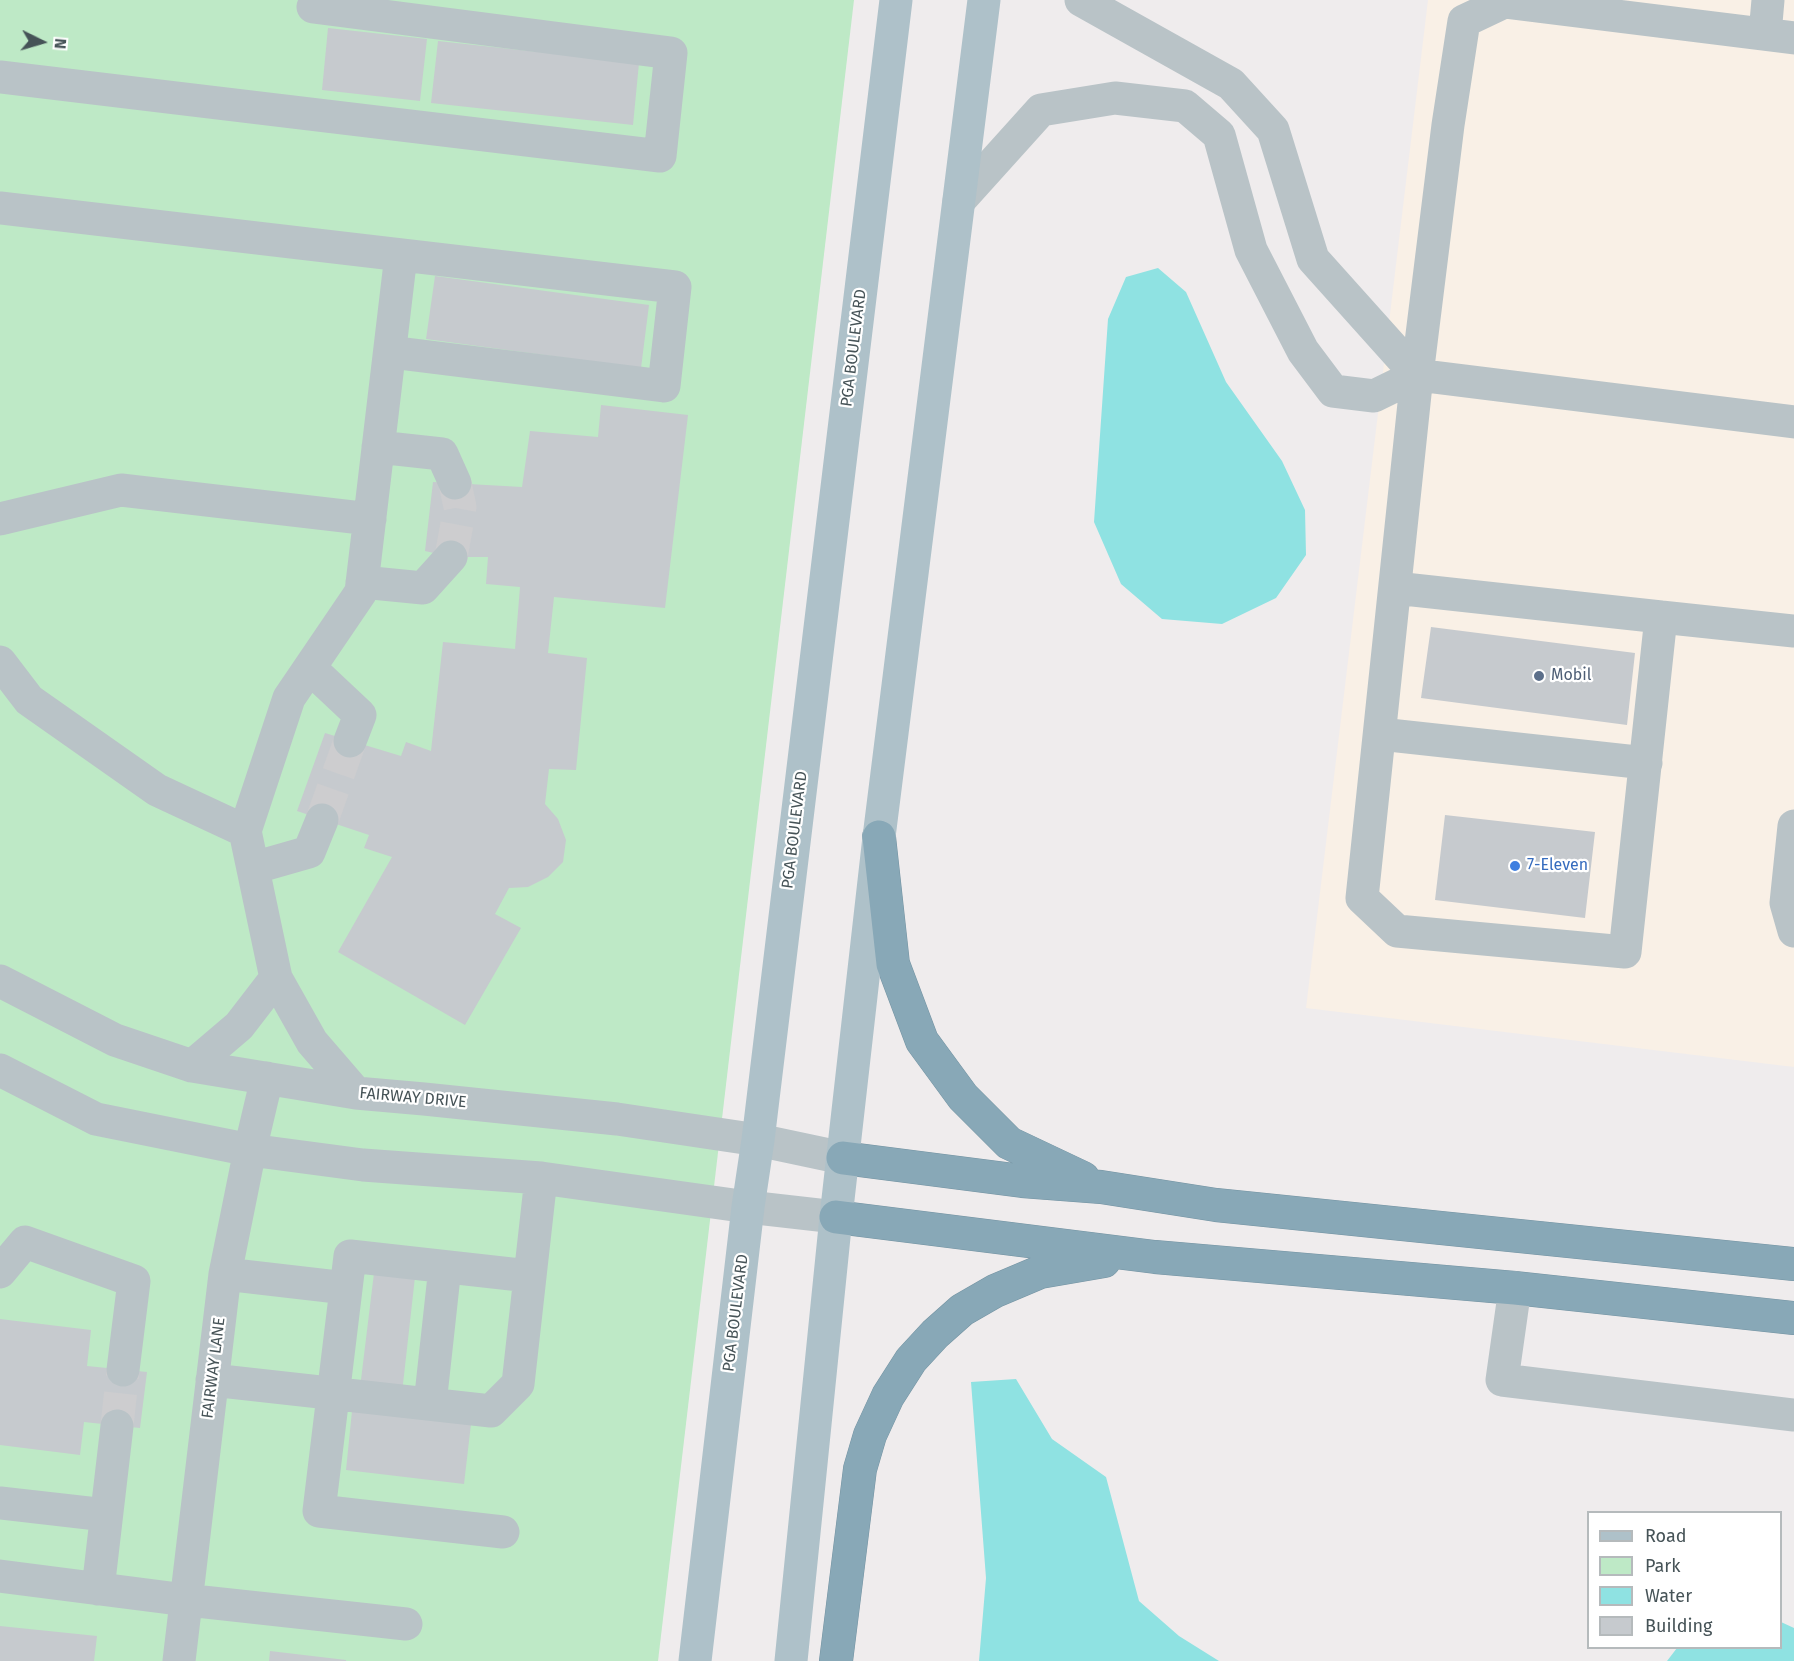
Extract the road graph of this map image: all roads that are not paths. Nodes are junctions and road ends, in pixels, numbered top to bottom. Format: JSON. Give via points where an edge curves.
{"nodes":[{"id":1,"x":316,"y":0,"type":"edge"},
{"id":2,"x":896,"y":0,"type":"edge"},
{"id":3,"x":984,"y":0,"type":"edge"},
{"id":4,"x":1081,"y":0,"type":"edge"},
{"id":5,"x":1768,"y":0,"type":"edge"},
{"id":6,"x":1504,"y":1,"type":"edge"},
{"id":7,"x":1779,"y":36,"type":"edge"},
{"id":8,"x":0,"y":77,"type":"edge"},
{"id":9,"x":959,"y":201,"type":"junction"},
{"id":10,"x":0,"y":208,"type":"edge"},
{"id":11,"x":401,"y":255,"type":"junction"},
{"id":12,"x":390,"y":352,"type":"junction"},
{"id":13,"x":1417,"y":375,"type":"junction"},
{"id":14,"x":1794,"y":422,"type":"edge"},
{"id":15,"x":378,"y":447,"type":"junction"},
{"id":16,"x":455,"y":483,"type":"tunnel mouth"},
{"id":17,"x":0,"y":519,"type":"edge"},
{"id":18,"x":370,"y":519,"type":"junction"},
{"id":19,"x":451,"y":557,"type":"tunnel mouth"},
{"id":20,"x":362,"y":582,"type":"junction"},
{"id":21,"x":1395,"y":588,"type":"junction"},
{"id":22,"x":1661,"y":617,"type":"junction"},
{"id":23,"x":1794,"y":631,"type":"edge"},
{"id":24,"x":0,"y":662,"type":"edge"},
{"id":25,"x":310,"y":668,"type":"junction"},
{"id":26,"x":1380,"y":734,"type":"junction"},
{"id":27,"x":350,"y":741,"type":"tunnel mouth"},
{"id":28,"x":1646,"y":763,"type":"junction"},
{"id":29,"x":322,"y":820,"type":"tunnel mouth"},
{"id":30,"x":1794,"y":826,"type":"edge"},
{"id":31,"x":245,"y":831,"type":"junction"},
{"id":32,"x":879,"y":837,"type":"junction"},
{"id":33,"x":253,"y":868,"type":"junction"},
{"id":34,"x":1794,"y":931,"type":"edge"},
{"id":35,"x":276,"y":978,"type":"junction"},
{"id":36,"x":0,"y":981,"type":"edge"},
{"id":37,"x":192,"y":1066,"type":"junction"},
{"id":38,"x":3,"y":1078,"type":"edge"},
{"id":39,"x":267,"y":1078,"type":"junction"},
{"id":40,"x":356,"y":1093,"type":"junction"},
{"id":41,"x":758,"y":1140,"type":"junction"},
{"id":42,"x":250,"y":1150,"type":"junction"},
{"id":43,"x":843,"y":1158,"type":"junction"},
{"id":44,"x":541,"y":1178,"type":"junction"},
{"id":45,"x":1101,"y":1187,"type":"junction"},
{"id":46,"x":748,"y":1208,"type":"junction"},
{"id":47,"x":836,"y":1217,"type":"junction"},
{"id":48,"x":1155,"y":1257,"type":"junction"},
{"id":49,"x":1794,"y":1264,"type":"edge"},
{"id":50,"x":445,"y":1267,"type":"junction"},
{"id":51,"x":0,"y":1272,"type":"edge"},
{"id":52,"x":225,"y":1274,"type":"junction"},
{"id":53,"x":529,"y":1276,"type":"junction"},
{"id":54,"x":346,"y":1288,"type":"junction"},
{"id":55,"x":1515,"y":1288,"type":"junction"},
{"id":56,"x":1794,"y":1318,"type":"edge"},
{"id":57,"x":123,"y":1370,"type":"tunnel mouth"},
{"id":58,"x":212,"y":1380,"type":"junction"},
{"id":59,"x":333,"y":1393,"type":"junction"},
{"id":60,"x":430,"y":1404,"type":"junction"},
{"id":61,"x":1794,"y":1415,"type":"edge"},
{"id":62,"x":117,"y":1426,"type":"tunnel mouth"},
{"id":63,"x":0,"y":1503,"type":"edge"},
{"id":64,"x":106,"y":1515,"type":"junction"},
{"id":65,"x":503,"y":1532,"type":"dead end"},
{"id":66,"x":0,"y":1576,"type":"edge"},
{"id":67,"x":98,"y":1589,"type":"junction"},
{"id":68,"x":186,"y":1600,"type":"junction"},
{"id":69,"x":406,"y":1624,"type":"dead end"},
{"id":70,"x":179,"y":1661,"type":"edge"},
{"id":71,"x":695,"y":1661,"type":"edge"},
{"id":72,"x":791,"y":1661,"type":"edge"},
{"id":73,"x":836,"y":1661,"type":"edge"}],
"edges":[{"from":1,"to":8,"type":"street","via":[[312,7],[671,53],[660,156]]},
{"from":2,"to":41,"type":"main road","name":"PGA BOULEVARD"},
{"from":3,"to":9,"type":"main road"},
{"from":4,"to":13,"type":"street","via":[[1231,84],[1273,130],[1313,259]]},
{"from":5,"to":7,"type":"street"},
{"from":6,"to":7,"type":"street"},
{"from":6,"to":13,"type":"street","via":[[1464,21]]},
{"from":9,"to":13,"type":"street","via":[[1041,110],[1115,98],[1185,106],[1219,135],[1251,250],[1304,351],[1333,391],[1374,396]]},
{"from":9,"to":32,"type":"main road"},
{"from":10,"to":11,"type":"street"},
{"from":11,"to":12,"type":"street"},
{"from":11,"to":12,"type":"street","via":[[675,287],[664,386]]},
{"from":12,"to":15,"type":"street"},
{"from":13,"to":14,"type":"street"},
{"from":13,"to":21,"type":"street"},
{"from":15,"to":16,"type":"street","via":[[442,454]]},
{"from":15,"to":18,"type":"street"},
{"from":17,"to":18,"type":"street","via":[[122,490]]},
{"from":18,"to":20,"type":"street"},
{"from":19,"to":20,"type":"street","via":[[423,588]]},
{"from":20,"to":25,"type":"street","via":[[361,592]]},
{"from":21,"to":22,"type":"street"},
{"from":21,"to":26,"type":"street"},
{"from":22,"to":23,"type":"street"},
{"from":22,"to":28,"type":"street"},
{"from":24,"to":31,"type":"street","via":[[29,700],[157,790]]},
{"from":25,"to":27,"type":"street","via":[[360,715]]},
{"from":25,"to":31,"type":"street","via":[[289,698]]},
{"from":26,"to":28,"type":"street"},
{"from":26,"to":28,"type":"street","via":[[1362,897],[1397,931],[1625,952]]},
{"from":29,"to":33,"type":"street","via":[[309,852]]},
{"from":30,"to":34,"type":"street","via":[[1786,903]]},
{"from":31,"to":33,"type":"street"},
{"from":32,"to":43,"type":"main road"},
{"from":32,"to":45,"type":"highway","via":[[893,964],[922,1041],[963,1097],[1009,1143]]},
{"from":33,"to":35,"type":"street"},
{"from":35,"to":37,"type":"street","via":[[238,1026]]},
{"from":35,"to":40,"type":"street","via":[[312,1042]]},
{"from":36,"to":37,"type":"street","name":"FAIRWAY DRIVE","via":[[115,1040]]},
{"from":37,"to":39,"type":"street","name":"FAIRWAY DRIVE"},
{"from":38,"to":42,"type":"street","via":[[96,1119]]},
{"from":39,"to":40,"type":"street","name":"FAIRWAY DRIVE"},
{"from":39,"to":42,"type":"street","name":"FAIRWAY LANE"},
{"from":40,"to":41,"type":"street","name":"FAIRWAY DRIVE","via":[[617,1119]]},
{"from":41,"to":43,"type":"street","name":"FAIRWAY DRIVE"},
{"from":41,"to":46,"type":"main road","name":"PGA BOULEVARD"},
{"from":42,"to":44,"type":"street","via":[[363,1165]]},
{"from":42,"to":52,"type":"street","name":"FAIRWAY LANE"},
{"from":43,"to":45,"type":"highway"},
{"from":43,"to":47,"type":"main road"},
{"from":44,"to":46,"type":"street"},
{"from":44,"to":53,"type":"street"},
{"from":45,"to":49,"type":"highway","via":[[1216,1205]]},
{"from":46,"to":47,"type":"street"},
{"from":46,"to":71,"type":"main road","name":"PGA BOULEVARD"},
{"from":47,"to":48,"type":"highway"},
{"from":47,"to":72,"type":"main road"},
{"from":48,"to":55,"type":"highway"},
{"from":48,"to":73,"type":"highway","via":[[1040,1272],[994,1291],[962,1310],[911,1360],[888,1396],[860,1469]]},
{"from":50,"to":53,"type":"street"},
{"from":50,"to":54,"type":"street","via":[[350,1256]]},
{"from":50,"to":60,"type":"street"},
{"from":51,"to":57,"type":"street","via":[[25,1242],[134,1281]]},
{"from":52,"to":54,"type":"street"},
{"from":52,"to":58,"type":"street","name":"FAIRWAY LANE"},
{"from":53,"to":60,"type":"street","via":[[518,1384],[491,1411]]},
{"from":54,"to":59,"type":"street"},
{"from":55,"to":56,"type":"highway"},
{"from":55,"to":61,"type":"street","via":[[1502,1380]]},
{"from":58,"to":59,"type":"street"},
{"from":58,"to":68,"type":"street","name":"FAIRWAY LANE"},
{"from":59,"to":60,"type":"street"},
{"from":59,"to":65,"type":"street","via":[[319,1511]]},
{"from":62,"to":64,"type":"street"},
{"from":63,"to":64,"type":"street"},
{"from":64,"to":67,"type":"street"},
{"from":66,"to":67,"type":"street"},
{"from":67,"to":68,"type":"street"},
{"from":68,"to":69,"type":"street"},
{"from":68,"to":70,"type":"street","name":"FAIRWAY LANE"}]}
